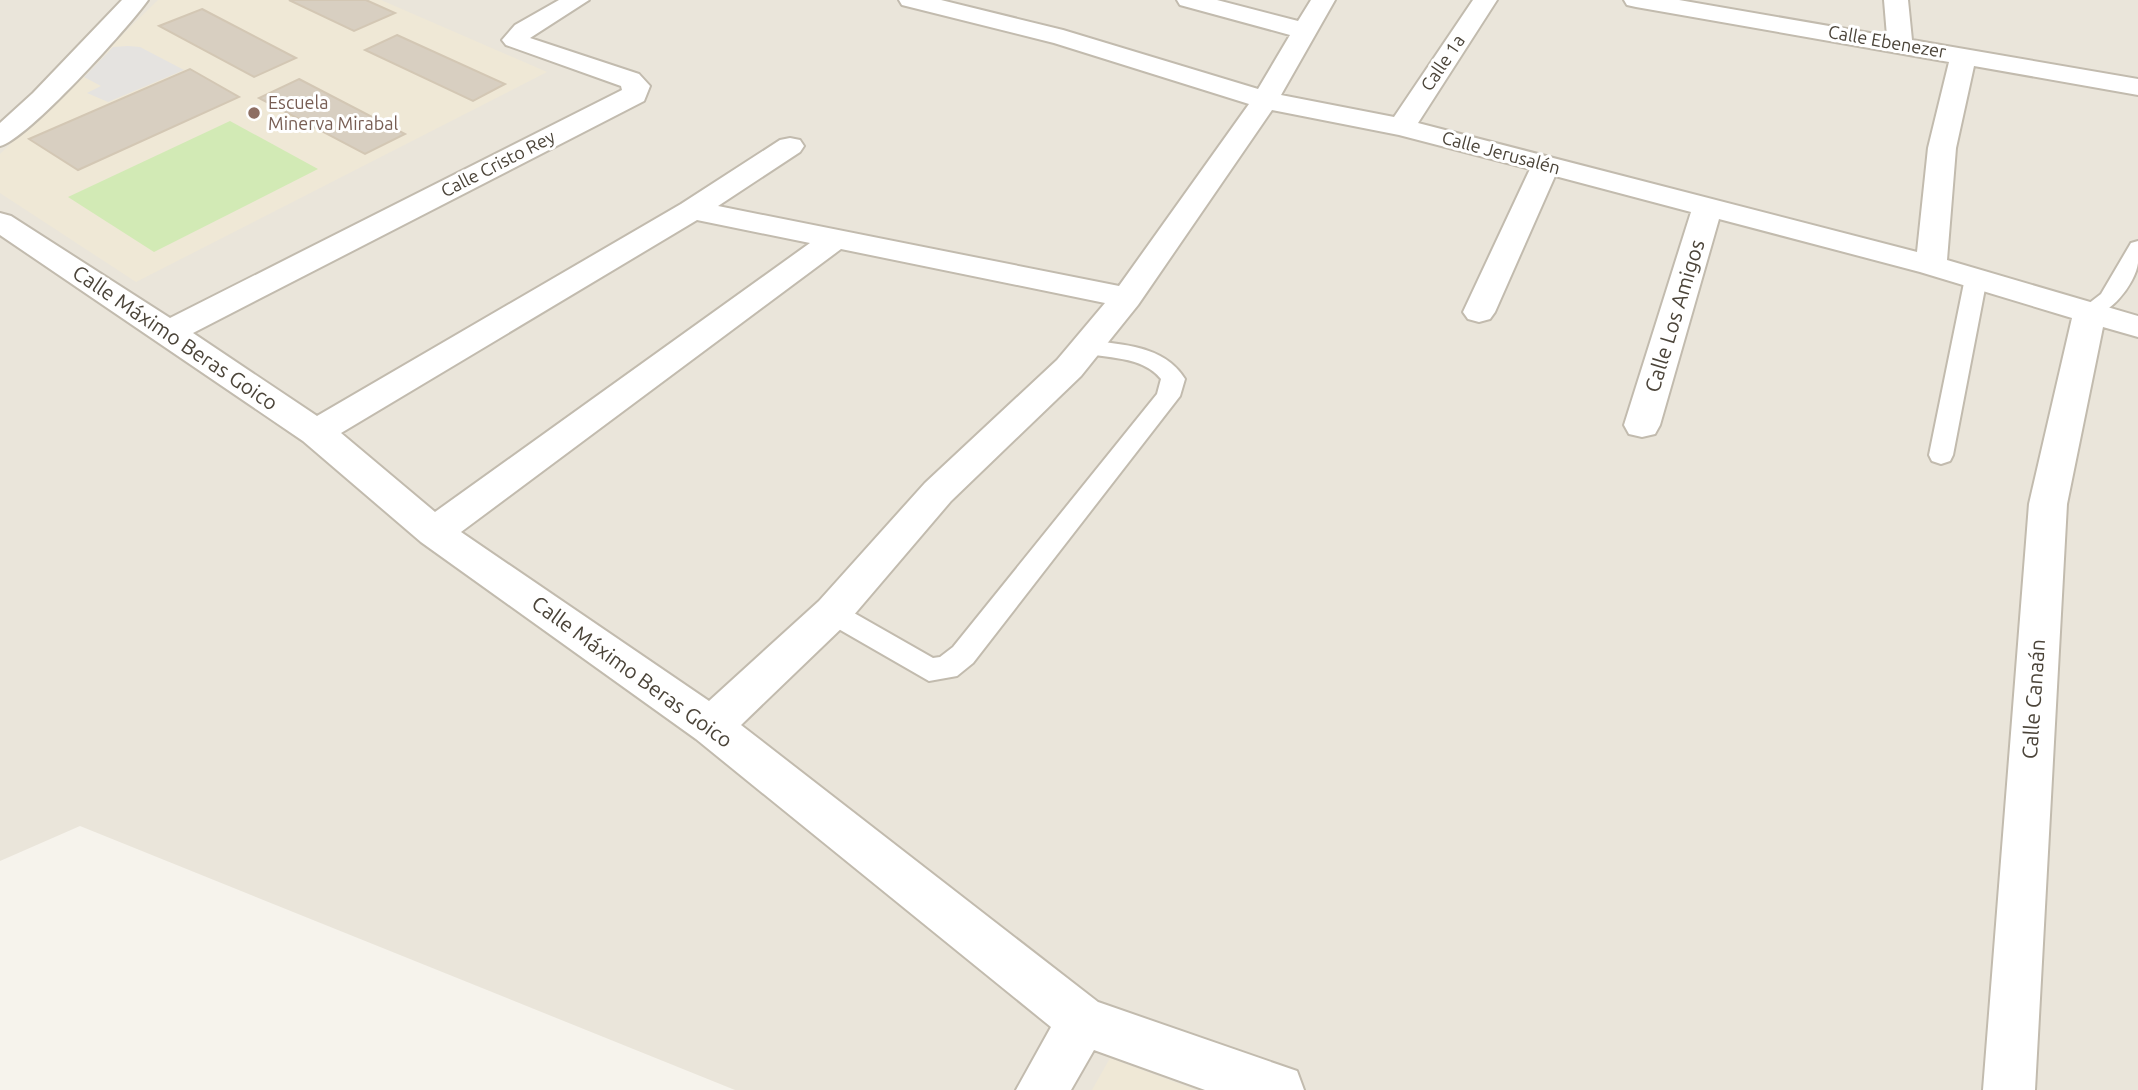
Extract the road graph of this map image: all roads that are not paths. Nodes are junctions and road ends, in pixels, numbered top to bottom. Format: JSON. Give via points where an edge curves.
{"nodes":[{"id":1,"x":136,"y":0,"type":"edge"},
{"id":2,"x":911,"y":0,"type":"edge"},
{"id":3,"x":1189,"y":0,"type":"edge"},
{"id":4,"x":1323,"y":0,"type":"edge"},
{"id":5,"x":1485,"y":0,"type":"edge"},
{"id":6,"x":1636,"y":0,"type":"edge"},
{"id":7,"x":1896,"y":0,"type":"edge"},
{"id":8,"x":573,"y":1,"type":"edge"},
{"id":9,"x":1306,"y":31,"type":"junction"},
{"id":10,"x":1900,"y":44,"type":"junction"},
{"id":11,"x":1964,"y":55,"type":"junction"},
{"id":12,"x":2138,"y":87,"type":"edge"},
{"id":13,"x":1265,"y":100,"type":"junction"},
{"id":14,"x":1401,"y":127,"type":"junction"},
{"id":15,"x":0,"y":138,"type":"edge"},
{"id":16,"x":790,"y":146,"type":"dead end"},
{"id":17,"x":1546,"y":164,"type":"junction"},
{"id":18,"x":1707,"y":207,"type":"junction"},
{"id":19,"x":692,"y":210,"type":"junction"},
{"id":20,"x":0,"y":222,"type":"edge"},
{"id":21,"x":835,"y":239,"type":"junction"},
{"id":22,"x":2138,"y":247,"type":"edge"},
{"id":23,"x":1931,"y":265,"type":"junction"},
{"id":24,"x":1976,"y":278,"type":"junction"},
{"id":25,"x":1127,"y":298,"type":"junction"},
{"id":26,"x":2090,"y":311,"type":"junction"},
{"id":27,"x":1479,"y":312,"type":"dead end"},
{"id":28,"x":2138,"y":327,"type":"edge"},
{"id":29,"x":169,"y":331,"type":"junction"},
{"id":30,"x":1087,"y":346,"type":"junction"},
{"id":31,"x":1642,"y":425,"type":"dead end"},
{"id":32,"x":316,"y":432,"type":"junction"},
{"id":33,"x":1941,"y":455,"type":"dead end"},
{"id":34,"x":434,"y":532,"type":"junction"},
{"id":35,"x":833,"y":612,"type":"junction"},
{"id":36,"x":711,"y":726,"type":"junction"},
{"id":37,"x":1083,"y":1021,"type":"junction"},
{"id":38,"x":1042,"y":1090,"type":"edge"},
{"id":39,"x":1279,"y":1090,"type":"edge"},
{"id":40,"x":2009,"y":1090,"type":"edge"}],
"edges":[{"from":1,"to":15,"type":"street"},
{"from":2,"to":13,"type":"street","name":"Calle Jerusalén","via":[[1020,17]]},
{"from":3,"to":9,"type":"street"},
{"from":4,"to":9,"type":"street"},
{"from":5,"to":14,"type":"street","name":"Calle 1a"},
{"from":6,"to":10,"type":"street","name":"Calle Ebenezer"},
{"from":7,"to":10,"type":"street"},
{"from":8,"to":29,"type":"street","name":"Calle Cristo Rey","via":[[515,40],[630,80],[638,86],[634,95]]},
{"from":9,"to":13,"type":"street"},
{"from":10,"to":11,"type":"street","name":"Calle Ebenezer"},
{"from":11,"to":12,"type":"street","name":"Calle Ebenezer"},
{"from":11,"to":23,"type":"street","via":[[1942,148]]},
{"from":13,"to":14,"type":"street","name":"Calle Jerusalén"},
{"from":13,"to":25,"type":"street"},
{"from":14,"to":17,"type":"street","name":"Calle Jerusalén"},
{"from":16,"to":19,"type":"street"},
{"from":17,"to":18,"type":"street","name":"Calle Jerusalén"},
{"from":17,"to":27,"type":"street"},
{"from":18,"to":23,"type":"street","name":"Calle Jerusalén"},
{"from":18,"to":31,"type":"street","name":"Calle Los Amigos"},
{"from":19,"to":21,"type":"street"},
{"from":19,"to":32,"type":"street"},
{"from":20,"to":29,"type":"street","name":"Calle Máximo Beras Goico"},
{"from":21,"to":25,"type":"street"},
{"from":21,"to":34,"type":"street"},
{"from":22,"to":26,"type":"lane","via":[[2109,298]]},
{"from":23,"to":24,"type":"street","name":"Calle Jerusalén"},
{"from":24,"to":26,"type":"street","name":"Calle Jerusalén"},
{"from":24,"to":33,"type":"lane"},
{"from":25,"to":30,"type":"street"},
{"from":26,"to":28,"type":"street","name":"Calle Jerusalén"},
{"from":26,"to":40,"type":"street","name":"Calle Canaán","via":[[2048,504]]},
{"from":29,"to":32,"type":"street","name":"Calle Máximo Beras Goico"},
{"from":30,"to":35,"type":"street","via":[[938,492]]},
{"from":30,"to":35,"type":"lane","via":[[1147,358],[1168,369],[1173,379],[1168,396],[963,655],[947,668],[929,670]]},
{"from":32,"to":34,"type":"street","name":"Calle Máximo Beras Goico"},
{"from":34,"to":36,"type":"street","name":"Calle Máximo Beras Goico"},
{"from":35,"to":36,"type":"street"},
{"from":36,"to":37,"type":"street","name":"Calle Máximo Beras Goico"},
{"from":37,"to":38,"type":"street"},
{"from":37,"to":39,"type":"street","name":"Calle Máximo Beras Goico"}]}
